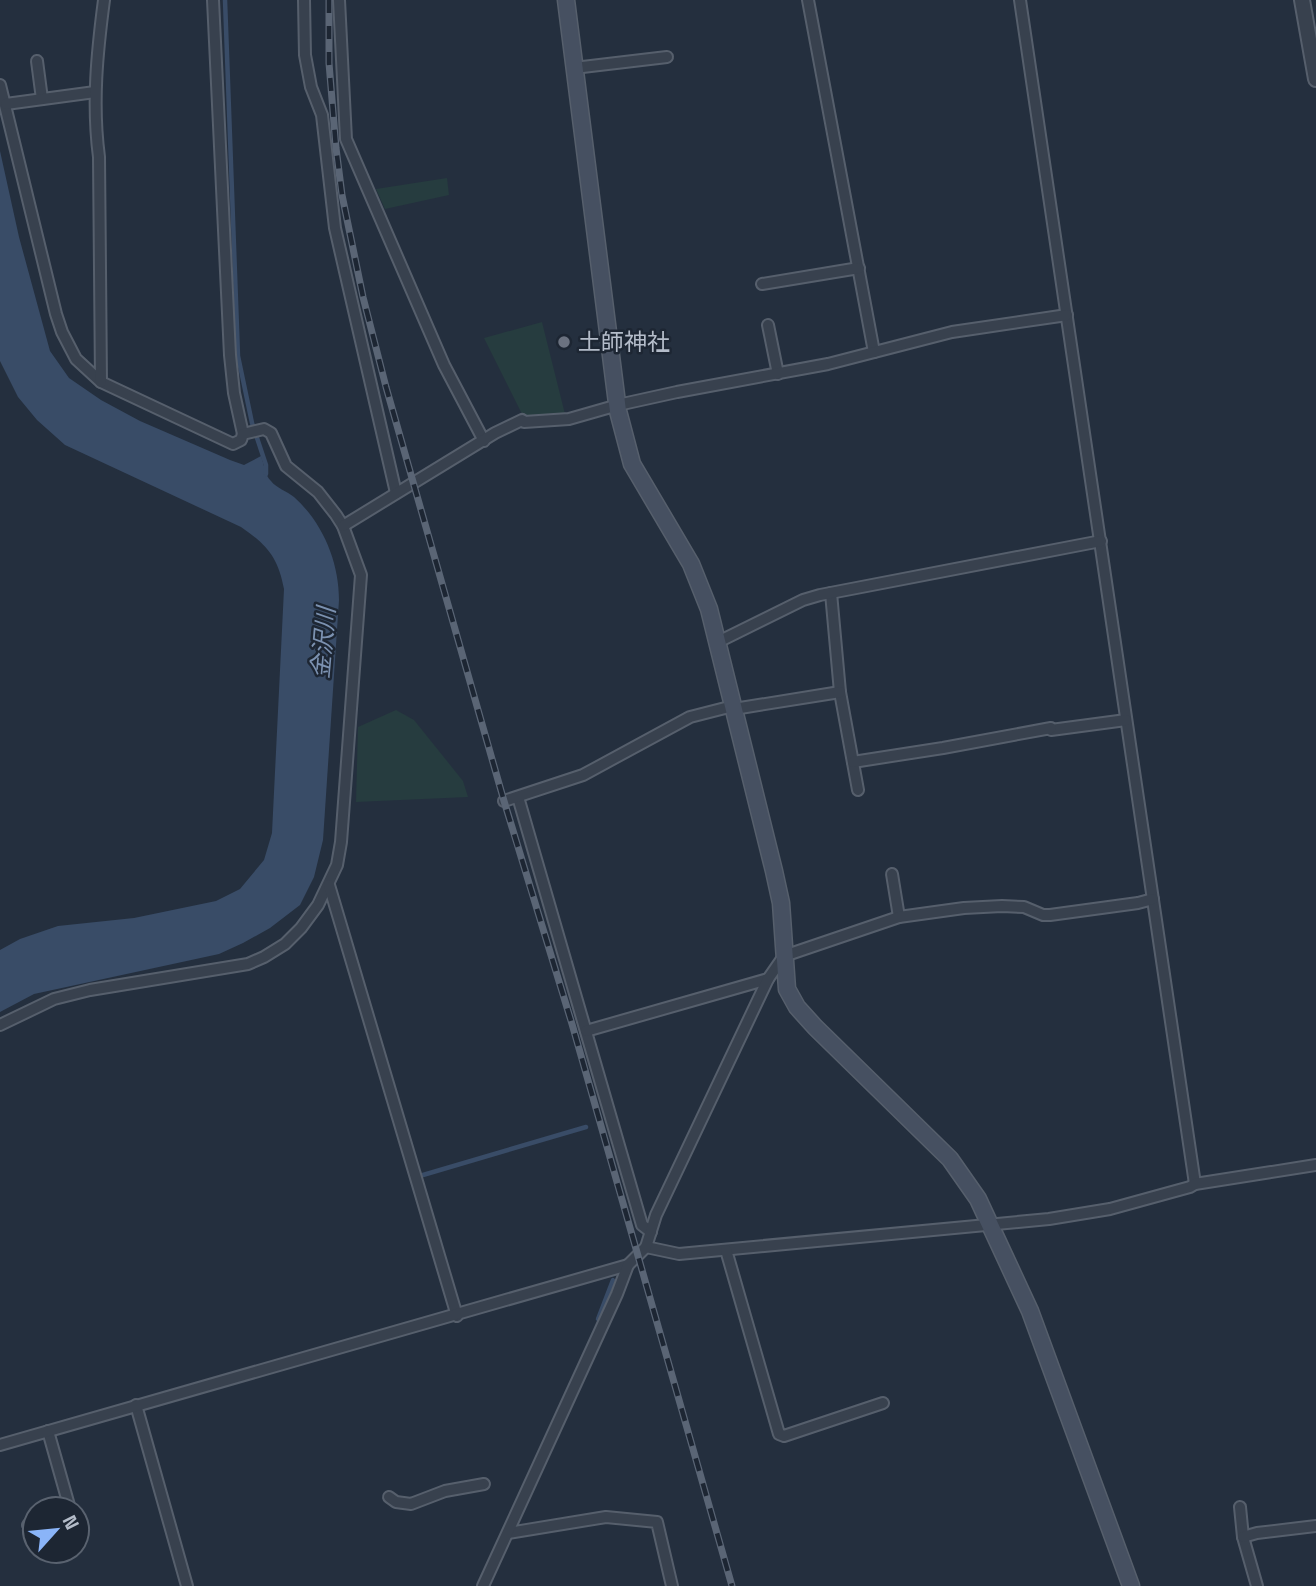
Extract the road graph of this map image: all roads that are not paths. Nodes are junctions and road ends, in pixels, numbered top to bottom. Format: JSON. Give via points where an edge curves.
{"nodes":[{"id":1,"x":104,"y":0,"type":"edge"},
{"id":2,"x":213,"y":0,"type":"edge"},
{"id":3,"x":304,"y":0,"type":"edge"},
{"id":4,"x":339,"y":0,"type":"edge"},
{"id":5,"x":566,"y":0,"type":"edge"},
{"id":6,"x":808,"y":0,"type":"edge"},
{"id":7,"x":1020,"y":0,"type":"edge"},
{"id":8,"x":1302,"y":0,"type":"edge"},
{"id":9,"x":667,"y":57,"type":"dead end"},
{"id":10,"x":37,"y":61,"type":"dead end"},
{"id":11,"x":574,"y":68,"type":"junction"},
{"id":12,"x":1316,"y":79,"type":"edge"},
{"id":13,"x":0,"y":85,"type":"edge"},
{"id":14,"x":95,"y":92,"type":"junction"},
{"id":15,"x":42,"y":99,"type":"junction"},
{"id":16,"x":6,"y":104,"type":"junction"},
{"id":17,"x":859,"y":268,"type":"junction"},
{"id":18,"x":762,"y":284,"type":"dead end"},
{"id":19,"x":1067,"y":315,"type":"junction"},
{"id":20,"x":768,"y":325,"type":"dead end"},
{"id":21,"x":874,"y":352,"type":"junction"},
{"id":22,"x":778,"y":374,"type":"junction"},
{"id":23,"x":101,"y":382,"type":"junction"},
{"id":24,"x":618,"y":405,"type":"junction"},
{"id":25,"x":251,"y":432,"type":"junction"},
{"id":26,"x":484,"y":441,"type":"junction"},
{"id":27,"x":396,"y":493,"type":"junction"},
{"id":28,"x":344,"y":526,"type":"junction"},
{"id":29,"x":1101,"y":541,"type":"junction"},
{"id":30,"x":831,"y":593,"type":"junction"},
{"id":31,"x":718,"y":642,"type":"junction"},
{"id":32,"x":840,"y":692,"type":"junction"},
{"id":33,"x":734,"y":708,"type":"junction"},
{"id":34,"x":1126,"y":720,"type":"junction"},
{"id":35,"x":853,"y":762,"type":"junction"},
{"id":36,"x":858,"y":790,"type":"dead end"},
{"id":37,"x":518,"y":797,"type":"junction"},
{"id":38,"x":505,"y":801,"type":"dead end"},
{"id":39,"x":892,"y":874,"type":"dead end"},
{"id":40,"x":329,"y":885,"type":"junction"},
{"id":41,"x":1153,"y":899,"type":"junction"},
{"id":42,"x":899,"y":917,"type":"junction"},
{"id":43,"x":784,"y":956,"type":"junction"},
{"id":44,"x":768,"y":979,"type":"junction"},
{"id":45,"x":0,"y":1025,"type":"edge"},
{"id":46,"x":586,"y":1031,"type":"junction"},
{"id":47,"x":1316,"y":1164,"type":"edge"},
{"id":48,"x":1195,"y":1184,"type":"junction"},
{"id":49,"x":992,"y":1225,"type":"junction"},
{"id":50,"x":651,"y":1232,"type":"junction"},
{"id":51,"x":646,"y":1247,"type":"junction"},
{"id":52,"x":726,"y":1250,"type":"junction"},
{"id":53,"x":628,"y":1265,"type":"junction"},
{"id":54,"x":457,"y":1315,"type":"junction"},
{"id":55,"x":883,"y":1403,"type":"dead end"},
{"id":56,"x":136,"y":1405,"type":"junction"},
{"id":57,"x":48,"y":1431,"type":"junction"},
{"id":58,"x":0,"y":1445,"type":"edge"},
{"id":59,"x":484,"y":1484,"type":"dead end"},
{"id":60,"x":66,"y":1495,"type":"edge"},
{"id":61,"x":389,"y":1497,"type":"dead end"},
{"id":62,"x":1240,"y":1507,"type":"dead end"},
{"id":63,"x":1316,"y":1527,"type":"edge"},
{"id":64,"x":508,"y":1533,"type":"junction"},
{"id":65,"x":1244,"y":1537,"type":"junction"},
{"id":66,"x":187,"y":1586,"type":"edge"},
{"id":67,"x":483,"y":1586,"type":"edge"},
{"id":68,"x":672,"y":1586,"type":"edge"},
{"id":69,"x":1131,"y":1586,"type":"edge"},
{"id":70,"x":1257,"y":1586,"type":"edge"}],
"edges":[{"from":1,"to":14,"type":"street"},
{"from":2,"to":25,"type":"street","via":[[230,355],[234,393]]},
{"from":3,"to":27,"type":"street","via":[[305,55],[322,115],[335,228]]},
{"from":4,"to":26,"type":"street","via":[[346,139],[444,365]]},
{"from":5,"to":11,"type":"main road"},
{"from":6,"to":17,"type":"street"},
{"from":7,"to":19,"type":"street"},
{"from":8,"to":12,"type":"street"},
{"from":9,"to":11,"type":"street"},
{"from":10,"to":15,"type":"street"},
{"from":11,"to":24,"type":"main road"},
{"from":13,"to":16,"type":"street"},
{"from":14,"to":15,"type":"street"},
{"from":14,"to":23,"type":"street"},
{"from":15,"to":16,"type":"street"},
{"from":16,"to":23,"type":"street","via":[[61,332],[76,359]]},
{"from":17,"to":18,"type":"street"},
{"from":17,"to":21,"type":"street"},
{"from":19,"to":21,"type":"street","via":[[952,332]]},
{"from":19,"to":29,"type":"street"},
{"from":20,"to":22,"type":"street"},
{"from":21,"to":22,"type":"street"},
{"from":22,"to":24,"type":"street"},
{"from":23,"to":25,"type":"street","via":[[233,443]]},
{"from":24,"to":26,"type":"street","via":[[569,419],[522,420]]},
{"from":24,"to":31,"type":"main road","via":[[632,464],[695,573]]},
{"from":25,"to":28,"type":"street","via":[[264,429],[271,433],[286,466],[318,492]]},
{"from":26,"to":27,"type":"street"},
{"from":27,"to":28,"type":"street"},
{"from":28,"to":40,"type":"street","via":[[361,575],[341,842]]},
{"from":29,"to":30,"type":"street"},
{"from":29,"to":34,"type":"street"},
{"from":30,"to":31,"type":"street","via":[[803,600]]},
{"from":30,"to":32,"type":"street"},
{"from":31,"to":33,"type":"main road"},
{"from":32,"to":33,"type":"street"},
{"from":32,"to":35,"type":"street"},
{"from":33,"to":37,"type":"street","via":[[690,717],[583,775]]},
{"from":33,"to":43,"type":"main road","via":[[781,903]]},
{"from":34,"to":35,"type":"street"},
{"from":34,"to":41,"type":"street"},
{"from":35,"to":36,"type":"street"},
{"from":37,"to":38,"type":"street"},
{"from":37,"to":46,"type":"street"},
{"from":39,"to":42,"type":"street"},
{"from":40,"to":45,"type":"street","via":[[285,944],[248,964],[90,990],[54,999]]},
{"from":40,"to":54,"type":"street"},
{"from":41,"to":42,"type":"street","via":[[1050,915],[1002,906]]},
{"from":41,"to":48,"type":"street"},
{"from":42,"to":43,"type":"street"},
{"from":43,"to":44,"type":"street"},
{"from":43,"to":49,"type":"main road","via":[[787,989],[797,1007],[950,1159]]},
{"from":44,"to":46,"type":"street"},
{"from":44,"to":50,"type":"street"},
{"from":46,"to":50,"type":"street","via":[[642,1224]]},
{"from":47,"to":48,"type":"street"},
{"from":48,"to":49,"type":"street","via":[[1110,1209]]},
{"from":49,"to":52,"type":"street"},
{"from":49,"to":69,"type":"main road","via":[[1030,1311]]},
{"from":50,"to":51,"type":"street"},
{"from":51,"to":52,"type":"street","via":[[678,1254]]},
{"from":51,"to":53,"type":"street"},
{"from":52,"to":55,"type":"street","via":[[779,1434]]},
{"from":53,"to":54,"type":"street"},
{"from":53,"to":64,"type":"street"},
{"from":54,"to":56,"type":"street"},
{"from":56,"to":57,"type":"street"},
{"from":56,"to":66,"type":"street"},
{"from":57,"to":58,"type":"street"},
{"from":57,"to":60,"type":"street"},
{"from":59,"to":61,"type":"street","via":[[445,1491],[411,1504]]},
{"from":62,"to":65,"type":"street"},
{"from":63,"to":65,"type":"street"},
{"from":64,"to":67,"type":"street"},
{"from":64,"to":68,"type":"street","via":[[606,1517],[657,1521]]},
{"from":65,"to":70,"type":"street"}]}
